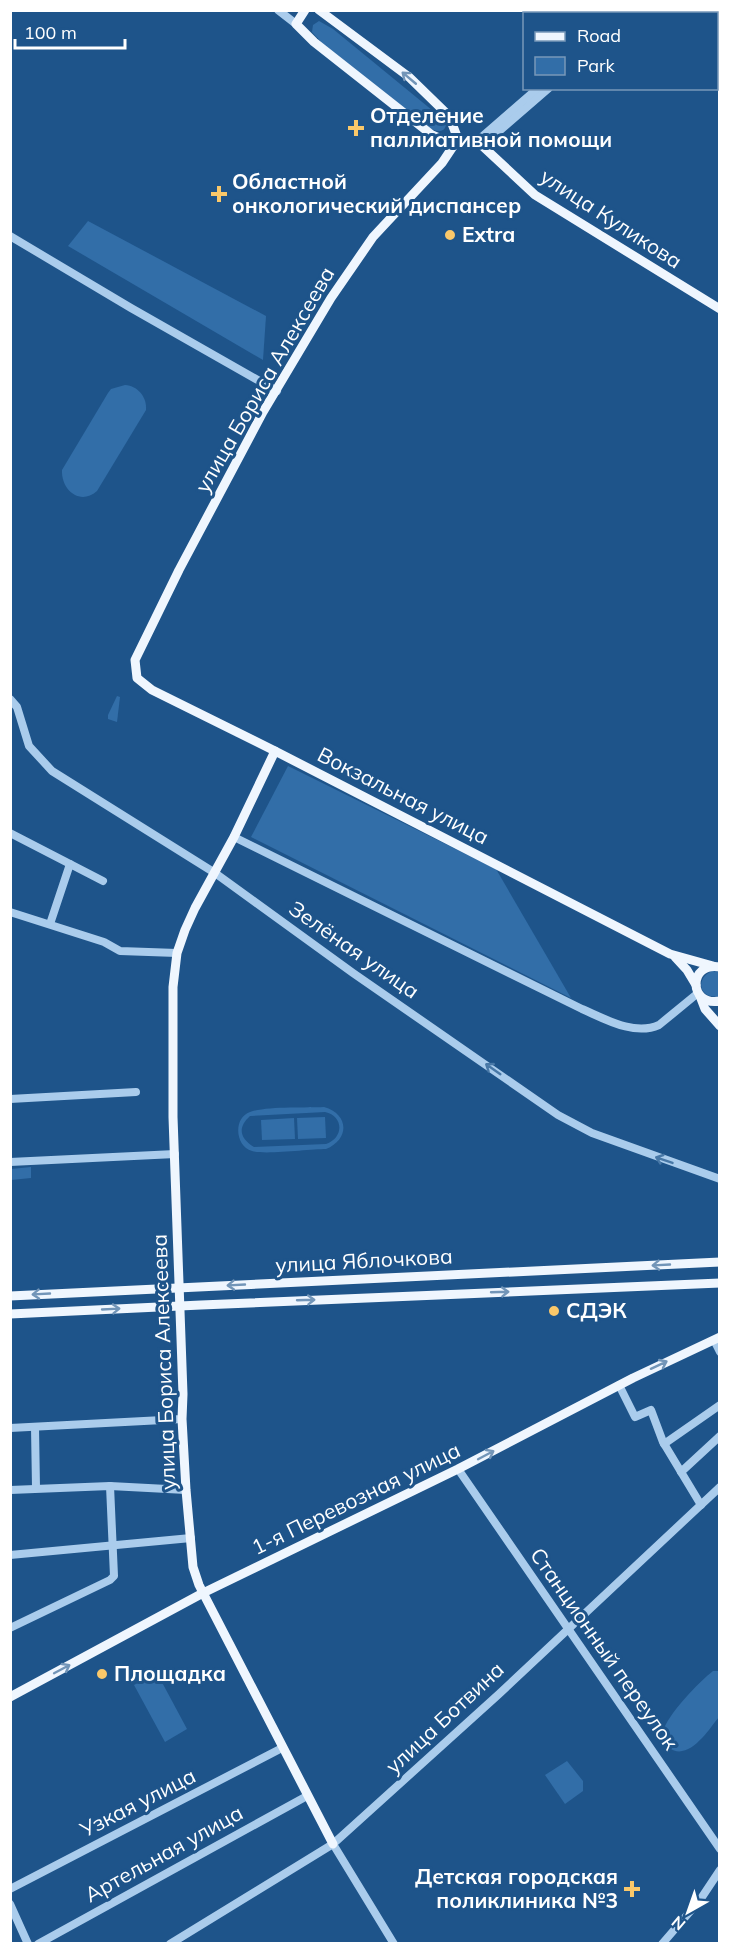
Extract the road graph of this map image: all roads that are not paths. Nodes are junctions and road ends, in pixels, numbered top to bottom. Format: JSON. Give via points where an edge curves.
{"nodes":[{"id":1,"x":278,"y":10,"type":"edge"},
{"id":2,"x":305,"y":10,"type":"edge"},
{"id":3,"x":319,"y":10,"type":"edge"},
{"id":4,"x":296,"y":24,"type":"junction"},
{"id":5,"x":537,"y":93,"type":"edge"},
{"id":6,"x":458,"y":139,"type":"junction"},
{"id":7,"x":479,"y":143,"type":"junction"},
{"id":8,"x":10,"y":236,"type":"edge"},
{"id":9,"x":720,"y":309,"type":"edge"},
{"id":10,"x":277,"y":391,"type":"junction"},
{"id":11,"x":135,"y":660,"type":"joint"},
{"id":12,"x":10,"y":699,"type":"edge"},
{"id":13,"x":275,"y":751,"type":"junction"},
{"id":14,"x":10,"y":833,"type":"edge"},
{"id":15,"x":234,"y":837,"type":"junction"},
{"id":16,"x":70,"y":864,"type":"junction"},
{"id":17,"x":215,"y":873,"type":"junction"},
{"id":18,"x":103,"y":880,"type":"dead end"},
{"id":19,"x":10,"y":912,"type":"edge"},
{"id":20,"x":50,"y":924,"type":"junction"},
{"id":21,"x":177,"y":953,"type":"junction"},
{"id":22,"x":670,"y":954,"type":"junction"},
{"id":23,"x":718,"y":966,"type":"edge"},
{"id":24,"x":698,"y":991,"type":"junction"},
{"id":25,"x":720,"y":1001,"type":"edge"},
{"id":26,"x":720,"y":1026,"type":"edge"},
{"id":27,"x":136,"y":1092,"type":"dead end"},
{"id":28,"x":10,"y":1099,"type":"edge"},
{"id":29,"x":175,"y":1154,"type":"junction"},
{"id":30,"x":10,"y":1162,"type":"edge"},
{"id":31,"x":720,"y":1179,"type":"edge"},
{"id":32,"x":720,"y":1262,"type":"edge"},
{"id":33,"x":720,"y":1283,"type":"edge"},
{"id":34,"x":179,"y":1288,"type":"junction"},
{"id":35,"x":10,"y":1296,"type":"edge"},
{"id":36,"x":179,"y":1306,"type":"junction"},
{"id":37,"x":10,"y":1314,"type":"edge"},
{"id":38,"x":717,"y":1339,"type":"edge"},
{"id":39,"x":720,"y":1352,"type":"edge"},
{"id":40,"x":619,"y":1385,"type":"junction"},
{"id":41,"x":720,"y":1405,"type":"edge"},
{"id":42,"x":182,"y":1419,"type":"junction"},
{"id":43,"x":35,"y":1427,"type":"junction"},
{"id":44,"x":10,"y":1428,"type":"edge"},
{"id":45,"x":720,"y":1436,"type":"edge"},
{"id":46,"x":664,"y":1444,"type":"junction"},
{"id":47,"x":458,"y":1469,"type":"junction"},
{"id":48,"x":681,"y":1472,"type":"junction"},
{"id":49,"x":110,"y":1486,"type":"junction"},
{"id":50,"x":720,"y":1487,"type":"edge"},
{"id":51,"x":36,"y":1488,"type":"junction"},
{"id":52,"x":10,"y":1490,"type":"edge"},
{"id":53,"x":186,"y":1490,"type":"junction"},
{"id":54,"x":701,"y":1504,"type":"junction"},
{"id":55,"x":191,"y":1538,"type":"junction"},
{"id":56,"x":112,"y":1546,"type":"junction"},
{"id":57,"x":10,"y":1555,"type":"edge"},
{"id":58,"x":203,"y":1593,"type":"junction"},
{"id":59,"x":10,"y":1628,"type":"edge"},
{"id":60,"x":568,"y":1629,"type":"junction"},
{"id":61,"x":10,"y":1697,"type":"edge"},
{"id":62,"x":282,"y":1748,"type":"junction"},
{"id":63,"x":307,"y":1796,"type":"junction"},
{"id":64,"x":333,"y":1844,"type":"junction"},
{"id":65,"x":720,"y":1849,"type":"edge"},
{"id":66,"x":720,"y":1870,"type":"edge"},
{"id":67,"x":10,"y":1889,"type":"edge"},
{"id":68,"x":10,"y":1904,"type":"edge"},
{"id":69,"x":28,"y":1944,"type":"edge"},
{"id":70,"x":38,"y":1944,"type":"edge"},
{"id":71,"x":170,"y":1944,"type":"edge"},
{"id":72,"x":394,"y":1944,"type":"edge"},
{"id":73,"x":662,"y":1944,"type":"edge"}],
"edges":[{"from":1,"to":4,"type":"street"},
{"from":2,"to":4,"type":"main road"},
{"from":6,"to":3,"type":"main road","one_way":true,"via":[[446,113],[417,85]]},
{"from":4,"to":6,"type":"main road","via":[[432,135]]},
{"from":5,"to":7,"type":"street"},
{"from":6,"to":7,"type":"main road"},
{"from":6,"to":10,"type":"main road","name":"улица Бориса Алексеева","via":[[442,163],[363,250]]},
{"from":7,"to":9,"type":"main road","name":"улица Куликова","via":[[535,195]]},
{"from":8,"to":10,"type":"street"},
{"from":10,"to":11,"type":"main road","name":"улица Бориса Алексеева","via":[[179,570]]},
{"from":11,"to":13,"type":"main road","name":"Вокзальная улица","via":[[137,678],[152,690]]},
{"from":12,"to":17,"type":"street","name":"Зелёная улица","via":[[17,707],[29,746],[52,771]]},
{"from":13,"to":15,"type":"main road","name":"улица Бориса Алексеева"},
{"from":13,"to":22,"type":"main road","name":"Вокзальная улица"},
{"from":14,"to":16,"type":"street"},
{"from":15,"to":17,"type":"main road","name":"улица Бориса Алексеева"},
{"from":15,"to":24,"type":"street","via":[[617,1024],[652,1028]]},
{"from":16,"to":18,"type":"street"},
{"from":16,"to":20,"type":"street"},
{"from":17,"to":21,"type":"main road","name":"улица Бориса Алексеева","via":[[195,908]]},
{"from":31,"to":17,"type":"street","name":"Зелёная улица","one_way":true,"via":[[570,1122]]},
{"from":19,"to":20,"type":"street"},
{"from":20,"to":21,"type":"street","via":[[120,951]]},
{"from":21,"to":29,"type":"main road","name":"улица Бориса Алексеева","via":[[173,987]]},
{"from":22,"to":23,"type":"main road","name":"Вокзальная улица"},
{"from":22,"to":24,"type":"main road","name":"Вокзальная улица","via":[[684,965]]},
{"from":23,"to":24,"type":"main road","via":[[705,968],[699,974]]},
{"from":24,"to":25,"type":"main road","via":[[708,1001]]},
{"from":24,"to":26,"type":"main road","name":"Вокзальная улица","via":[[705,1009]]},
{"from":27,"to":28,"type":"street"},
{"from":29,"to":30,"type":"street"},
{"from":29,"to":34,"type":"main road","name":"улица Бориса Алексеева"},
{"from":32,"to":34,"type":"main road","name":"улица Яблочкова","one_way":true},
{"from":36,"to":33,"type":"main road","name":"улица Яблочкова","one_way":true},
{"from":34,"to":35,"type":"main road","name":"улица Яблочкова","one_way":true},
{"from":34,"to":36,"type":"main road","name":"улица Бориса Алексеева"},
{"from":37,"to":36,"type":"main road","name":"улица Яблочкова","one_way":true},
{"from":36,"to":42,"type":"main road","name":"улица Бориса Алексеева"},
{"from":38,"to":39,"type":"street"},
{"from":40,"to":38,"type":"main road","name":"1-я Перевозная улица","one_way":true},
{"from":40,"to":46,"type":"street","via":[[635,1417],[651,1410]]},
{"from":47,"to":40,"type":"main road","name":"1-я Перевозная улица","one_way":true},
{"from":41,"to":46,"type":"street"},
{"from":42,"to":43,"type":"street"},
{"from":42,"to":53,"type":"main road","name":"улица Бориса Алексеева"},
{"from":43,"to":44,"type":"street"},
{"from":43,"to":51,"type":"street"},
{"from":45,"to":48,"type":"street"},
{"from":46,"to":48,"type":"street"},
{"from":47,"to":58,"type":"main road","name":"1-я Перевозная улица"},
{"from":47,"to":60,"type":"street","name":"Станционный переулок"},
{"from":48,"to":54,"type":"street"},
{"from":49,"to":51,"type":"street"},
{"from":49,"to":53,"type":"street"},
{"from":49,"to":56,"type":"street"},
{"from":50,"to":54,"type":"street","name":"улица Ботвина"},
{"from":51,"to":52,"type":"street"},
{"from":53,"to":55,"type":"main road","name":"улица Бориса Алексеева"},
{"from":54,"to":60,"type":"street","name":"улица Ботвина"},
{"from":55,"to":56,"type":"street"},
{"from":55,"to":58,"type":"main road","name":"улица Бориса Алексеева","via":[[193,1567]]},
{"from":56,"to":57,"type":"street"},
{"from":56,"to":59,"type":"street","via":[[114,1576],[110,1580]]},
{"from":61,"to":58,"type":"main road","name":"1-я Перевозная улица","one_way":true},
{"from":58,"to":62,"type":"main road","name":"улица Бориса Алексеева"},
{"from":60,"to":64,"type":"street","name":"улица Ботвина"},
{"from":60,"to":65,"type":"street","name":"Станционный переулок"},
{"from":62,"to":63,"type":"main road","name":"улица Бориса Алексеева"},
{"from":62,"to":67,"type":"street","name":"Узкая улица"},
{"from":63,"to":64,"type":"main road","name":"улица Бориса Алексеева"},
{"from":63,"to":70,"type":"street","name":"Артельная улица"},
{"from":64,"to":71,"type":"street","name":"улица Ботвина"},
{"from":64,"to":72,"type":"street","name":"улица Бориса Алексеева"},
{"from":66,"to":73,"type":"street"},
{"from":68,"to":69,"type":"street"}]}
